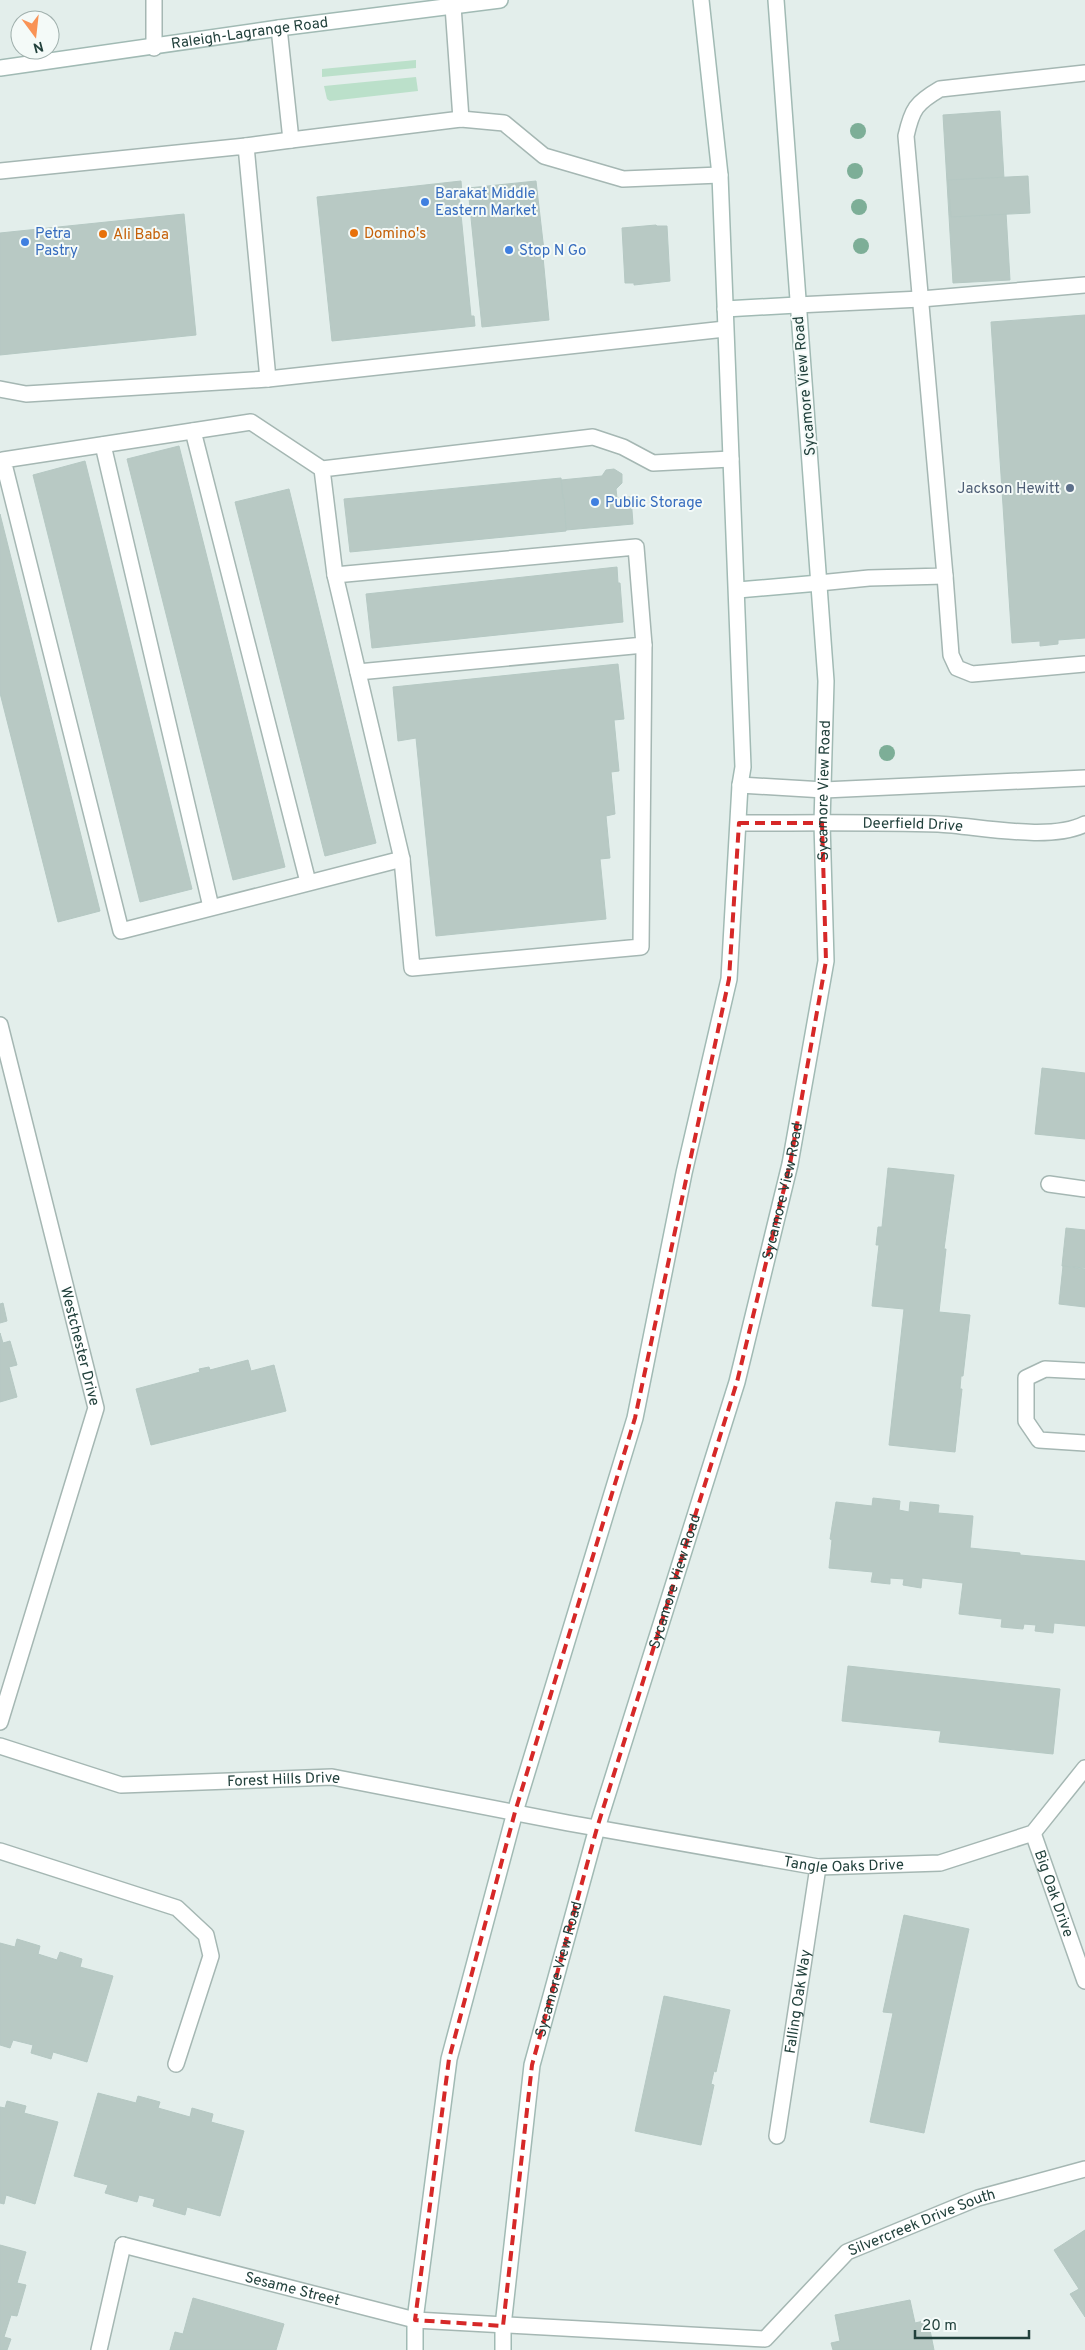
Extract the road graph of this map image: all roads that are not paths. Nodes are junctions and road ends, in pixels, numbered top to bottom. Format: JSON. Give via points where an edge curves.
{"nodes":[{"id":1,"x":154,"y":0,"type":"edge"},
{"id":2,"x":500,"y":0,"type":"edge"},
{"id":3,"x":701,"y":0,"type":"edge"},
{"id":4,"x":776,"y":0,"type":"edge"},
{"id":5,"x":453,"y":6,"type":"junction"},
{"id":6,"x":279,"y":28,"type":"junction"},
{"id":7,"x":154,"y":48,"type":"junction"},
{"id":8,"x":0,"y":68,"type":"edge"},
{"id":9,"x":1085,"y":73,"type":"edge"},
{"id":10,"x":461,"y":119,"type":"junction"},
{"id":11,"x":291,"y":140,"type":"junction"},
{"id":12,"x":246,"y":146,"type":"junction"},
{"id":13,"x":0,"y":171,"type":"edge"},
{"id":14,"x":720,"y":175,"type":"junction"},
{"id":15,"x":1085,"y":285,"type":"edge"},
{"id":16,"x":921,"y":299,"type":"junction"},
{"id":17,"x":797,"y":305,"type":"junction"},
{"id":18,"x":725,"y":309,"type":"junction"},
{"id":19,"x":725,"y":329,"type":"junction"},
{"id":20,"x":268,"y":379,"type":"junction"},
{"id":21,"x":0,"y":389,"type":"edge"},
{"id":22,"x":193,"y":431,"type":"junction"},
{"id":23,"x":103,"y":445,"type":"junction"},
{"id":24,"x":731,"y":459,"type":"junction"},
{"id":25,"x":322,"y":469,"type":"junction"},
{"id":26,"x":335,"y":575,"type":"junction"},
{"id":27,"x":945,"y":576,"type":"junction"},
{"id":28,"x":819,"y":583,"type":"junction"},
{"id":29,"x":738,"y":590,"type":"junction"},
{"id":30,"x":644,"y":645,"type":"junction"},
{"id":31,"x":1085,"y":664,"type":"edge"},
{"id":32,"x":358,"y":672,"type":"junction"},
{"id":33,"x":1085,"y":778,"type":"edge"},
{"id":34,"x":740,"y":785,"type":"junction"},
{"id":35,"x":824,"y":790,"type":"junction"},
{"id":36,"x":739,"y":823,"type":"junction"},
{"id":37,"x":822,"y":823,"type":"junction"},
{"id":38,"x":1085,"y":824,"type":"edge"},
{"id":39,"x":402,"y":859,"type":"junction"},
{"id":40,"x":308,"y":882,"type":"junction"},
{"id":41,"x":211,"y":907,"type":"junction"},
{"id":42,"x":0,"y":1025,"type":"edge"},
{"id":43,"x":5,"y":1069,"type":"edge"},
{"id":44,"x":1049,"y":1184,"type":"dead end"},
{"id":45,"x":1085,"y":1189,"type":"edge"},
{"id":46,"x":1085,"y":1371,"type":"edge"},
{"id":47,"x":1085,"y":1443,"type":"edge"},
{"id":48,"x":0,"y":1722,"type":"edge"},
{"id":49,"x":0,"y":1746,"type":"edge"},
{"id":50,"x":1085,"y":1768,"type":"edge"},
{"id":51,"x":514,"y":1812,"type":"junction"},
{"id":52,"x":568,"y":1823,"type":"joint"},
{"id":53,"x":597,"y":1828,"type":"junction"},
{"id":54,"x":1033,"y":1833,"type":"junction"},
{"id":55,"x":0,"y":1851,"type":"edge"},
{"id":56,"x":818,"y":1867,"type":"junction"},
{"id":57,"x":1085,"y":1981,"type":"edge"},
{"id":58,"x":176,"y":2064,"type":"dead end"},
{"id":59,"x":777,"y":2136,"type":"dead end"},
{"id":60,"x":1085,"y":2169,"type":"edge"},
{"id":61,"x":415,"y":2320,"type":"junction"},
{"id":62,"x":465,"y":2324,"type":"joint"},
{"id":63,"x":503,"y":2326,"type":"junction"},
{"id":64,"x":766,"y":2345,"type":"edge"},
{"id":65,"x":99,"y":2350,"type":"edge"},
{"id":66,"x":415,"y":2350,"type":"edge"},
{"id":67,"x":503,"y":2350,"type":"edge"}],
"edges":[{"from":1,"to":7,"type":"main road"},
{"from":2,"to":5,"type":"main road","name":"Raleigh-Lagrange Road"},
{"from":3,"to":14,"type":"main road"},
{"from":4,"to":17,"type":"main road","name":"Sycamore View Road"},
{"from":5,"to":6,"type":"main road","name":"Raleigh-Lagrange Road"},
{"from":5,"to":10,"type":"main road"},
{"from":6,"to":7,"type":"main road","name":"Raleigh-Lagrange Road"},
{"from":6,"to":11,"type":"main road"},
{"from":7,"to":8,"type":"main road","name":"Raleigh-Lagrange Road"},
{"from":9,"to":16,"type":"main road","via":[[940,89],[926,97],[911,113],[906,136]]},
{"from":10,"to":11,"type":"main road"},
{"from":10,"to":14,"type":"main road","via":[[504,123],[544,156],[623,180]]},
{"from":11,"to":12,"type":"main road"},
{"from":12,"to":13,"type":"main road"},
{"from":12,"to":20,"type":"main road"},
{"from":14,"to":18,"type":"main road"},
{"from":15,"to":16,"type":"main road"},
{"from":16,"to":17,"type":"main road"},
{"from":16,"to":27,"type":"main road"},
{"from":17,"to":18,"type":"main road"},
{"from":17,"to":28,"type":"main road","name":"Sycamore View Road"},
{"from":18,"to":19,"type":"main road"},
{"from":19,"to":20,"type":"main road"},
{"from":19,"to":24,"type":"main road"},
{"from":20,"to":21,"type":"main road","via":[[26,394]]},
{"from":22,"to":23,"type":"main road"},
{"from":22,"to":25,"type":"main road","via":[[251,422]]},
{"from":22,"to":40,"type":"main road"},
{"from":23,"to":41,"type":"main road"},
{"from":23,"to":41,"type":"main road","via":[[3,460],[121,931]]},
{"from":24,"to":25,"type":"main road","via":[[653,463],[623,447],[592,437]]},
{"from":24,"to":29,"type":"main road"},
{"from":25,"to":26,"type":"main road"},
{"from":26,"to":30,"type":"main road","via":[[636,547]]},
{"from":26,"to":32,"type":"main road"},
{"from":27,"to":28,"type":"main road"},
{"from":27,"to":31,"type":"main road","via":[[951,655],[957,668],[972,674]]},
{"from":28,"to":29,"type":"main road"},
{"from":28,"to":35,"type":"main road","name":"Sycamore View Road","via":[[826,680]]},
{"from":29,"to":34,"type":"main road","via":[[743,767]]},
{"from":30,"to":32,"type":"main road"},
{"from":30,"to":39,"type":"main road","via":[[640,947],[412,968]]},
{"from":32,"to":39,"type":"main road"},
{"from":33,"to":35,"type":"main road"},
{"from":34,"to":35,"type":"main road"},
{"from":34,"to":36,"type":"main road"},
{"from":35,"to":37,"type":"main road","name":"Sycamore View Road"},
{"from":36,"to":37,"type":"main road","name":"Deerfield Drive"},
{"from":36,"to":51,"type":"main road","via":[[729,979],[684,1173],[635,1418]]},
{"from":37,"to":38,"type":"main road","name":"Deerfield Drive","via":[[939,824],[1026,832],[1073,830]]},
{"from":37,"to":53,"type":"main road","name":"Sycamore View Road","via":[[826,961],[790,1164],[737,1382]]},
{"from":39,"to":40,"type":"main road"},
{"from":40,"to":41,"type":"main road"},
{"from":42,"to":43,"type":"main road","name":"Westchester Drive"},
{"from":43,"to":48,"type":"main road","name":"Westchester Drive","via":[[96,1408]]},
{"from":44,"to":45,"type":"main road"},
{"from":46,"to":47,"type":"main road","via":[[1045,1369],[1026,1378],[1026,1421],[1039,1440]]},
{"from":49,"to":51,"type":"main road","name":"Forest Hills Drive","via":[[121,1785],[332,1777]]},
{"from":50,"to":54,"type":"main road"},
{"from":51,"to":52,"type":"main road","name":"Forest Hills Drive"},
{"from":51,"to":61,"type":"main road","via":[[449,2059]]},
{"from":52,"to":53,"type":"main road","name":"Tangle Oaks Drive"},
{"from":53,"to":56,"type":"main road","name":"Tangle Oaks Drive"},
{"from":53,"to":63,"type":"main road","name":"Sycamore View Road","via":[[532,2065]]},
{"from":54,"to":56,"type":"main road","name":"Tangle Oaks Drive","via":[[940,1863]]},
{"from":54,"to":57,"type":"main road","name":"Big Oak Drive"},
{"from":55,"to":58,"type":"main road","via":[[177,1908],[206,1936],[211,1956]]},
{"from":56,"to":59,"type":"main road","name":"Falling Oak Way"},
{"from":60,"to":64,"type":"main road","name":"Silvercreek Drive South","via":[[978,2198],[847,2252]]},
{"from":61,"to":62,"type":"main road","name":"Sesame Street"},
{"from":61,"to":65,"type":"main road","name":"Sesame Street","via":[[123,2245]]},
{"from":61,"to":66,"type":"main road"},
{"from":62,"to":63,"type":"main road","name":"Silvercreek Drive South"},
{"from":63,"to":64,"type":"main road","name":"Silvercreek Drive South"},
{"from":63,"to":67,"type":"main road","name":"Sycamore View Road"}]}
